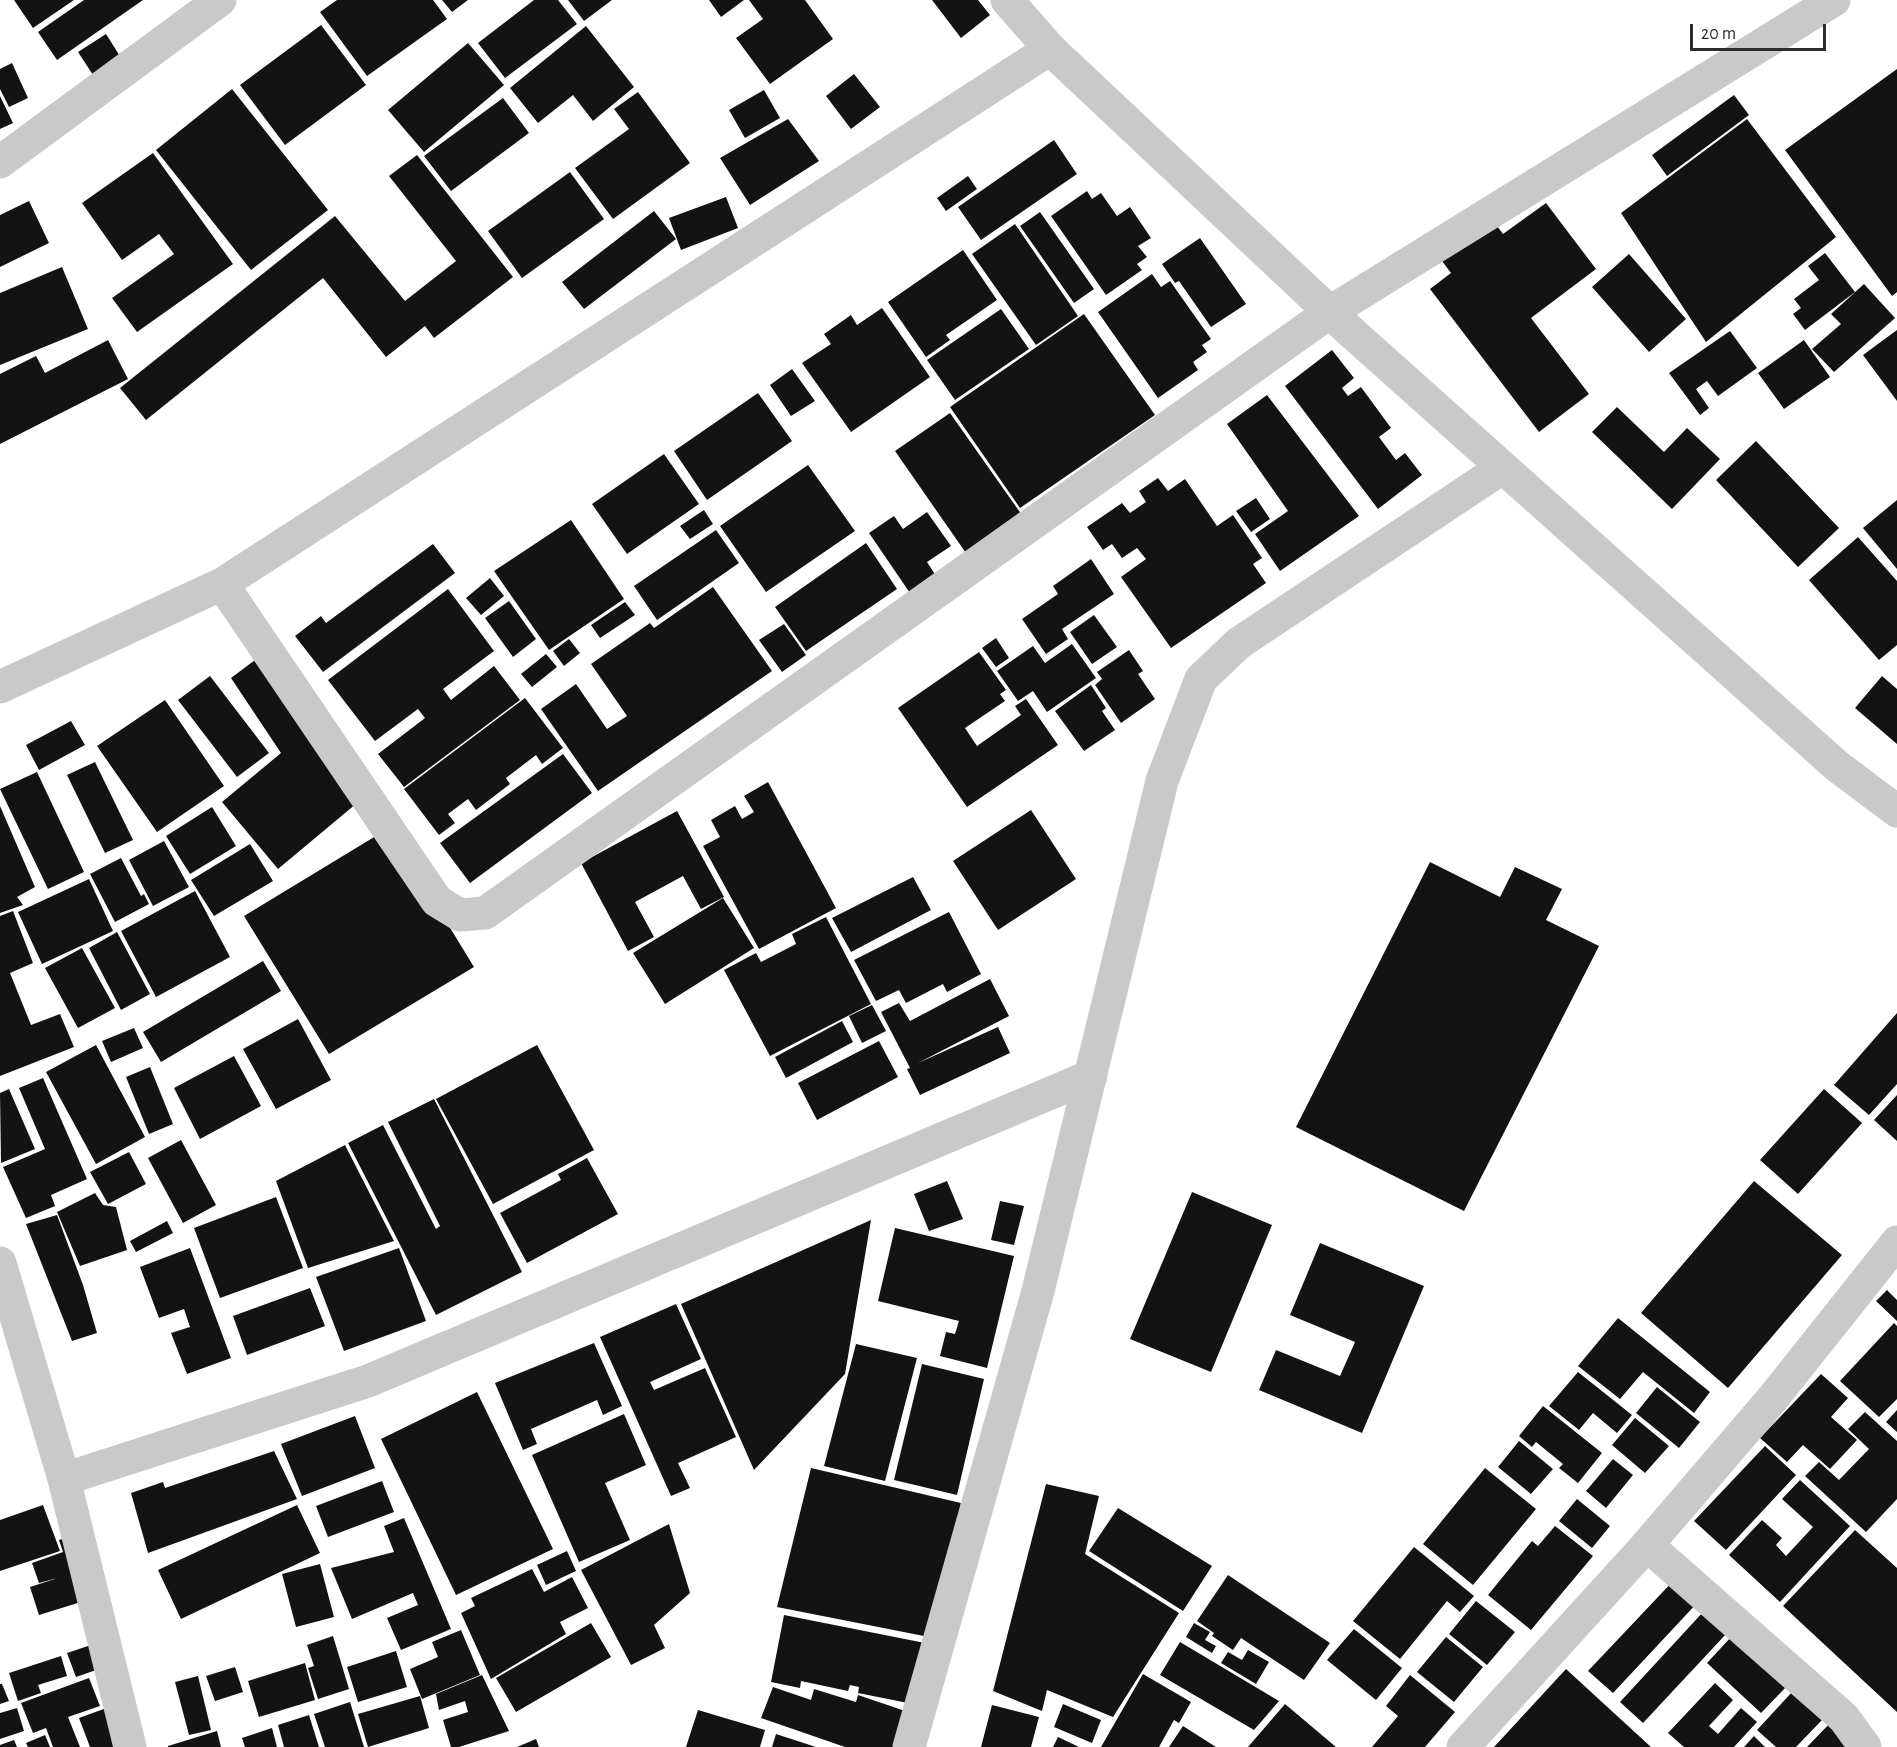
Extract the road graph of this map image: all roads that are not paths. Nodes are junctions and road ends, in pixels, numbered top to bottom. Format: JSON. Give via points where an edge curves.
{"nodes":[{"id":1,"x":220,"y":0,"type":"edge"},
{"id":2,"x":1007,"y":0,"type":"edge"},
{"id":3,"x":1834,"y":0,"type":"edge"},
{"id":4,"x":1050,"y":49,"type":"junction"},
{"id":5,"x":0,"y":162,"type":"edge"},
{"id":6,"x":1330,"y":312,"type":"junction"},
{"id":7,"x":1502,"y":468,"type":"junction"},
{"id":8,"x":222,"y":584,"type":"junction"},
{"id":9,"x":0,"y":687,"type":"edge"},
{"id":10,"x":1897,"y":811,"type":"edge"},
{"id":11,"x":1091,"y":1076,"type":"junction"},
{"id":12,"x":1897,"y":1242,"type":"edge"},
{"id":13,"x":0,"y":1263,"type":"edge"},
{"id":14,"x":64,"y":1479,"type":"junction"},
{"id":15,"x":1647,"y":1545,"type":"junction"},
{"id":16,"x":130,"y":1747,"type":"edge"},
{"id":17,"x":909,"y":1747,"type":"edge"},
{"id":18,"x":1462,"y":1747,"type":"edge"},
{"id":19,"x":1865,"y":1747,"type":"edge"}],
"edges":[{"from":1,"to":5,"type":"street"},
{"from":2,"to":4,"type":"street"},
{"from":3,"to":6,"type":"street"},
{"from":4,"to":6,"type":"street"},
{"from":4,"to":8,"type":"street"},
{"from":6,"to":7,"type":"street"},
{"from":6,"to":8,"type":"street","via":[[485,913],[460,915],[437,901]]},
{"from":7,"to":10,"type":"street","via":[[1837,766]]},
{"from":7,"to":11,"type":"street","via":[[1239,644],[1201,679],[1162,781]]},
{"from":8,"to":9,"type":"street"},
{"from":11,"to":14,"type":"street","via":[[368,1381]]},
{"from":11,"to":17,"type":"street","via":[[1038,1291]]},
{"from":12,"to":15,"type":"street","via":[[1773,1398]]},
{"from":13,"to":14,"type":"street"},
{"from":14,"to":16,"type":"street"},
{"from":15,"to":18,"type":"street"},
{"from":15,"to":19,"type":"street","via":[[1844,1718]]}]}
